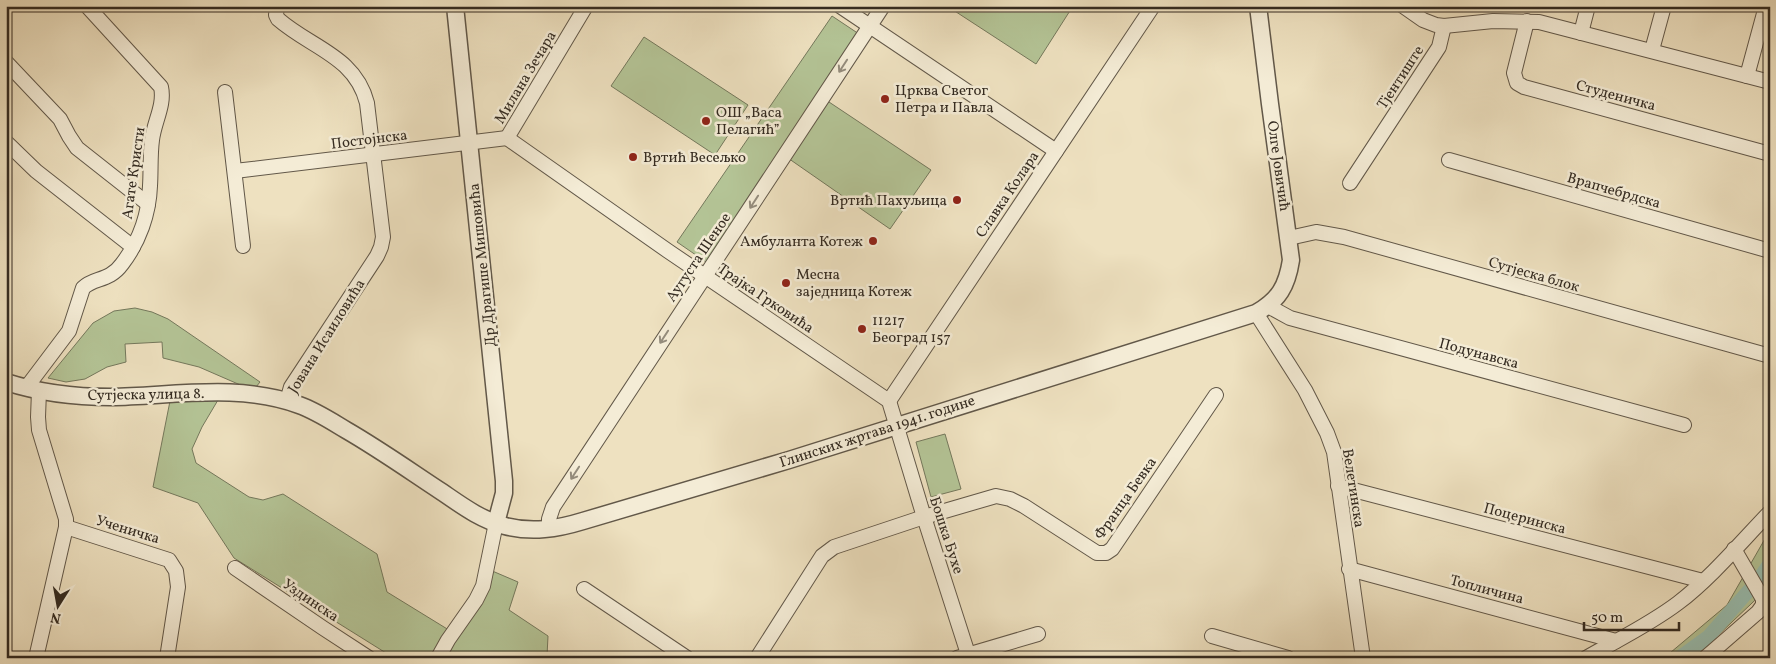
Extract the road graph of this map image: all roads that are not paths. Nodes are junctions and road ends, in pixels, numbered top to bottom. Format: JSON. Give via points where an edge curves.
{"nodes":[{"id":1,"x":87,"y":6,"type":"edge"},
{"id":2,"x":277,"y":6,"type":"edge"},
{"id":3,"x":455,"y":6,"type":"edge"},
{"id":4,"x":586,"y":6,"type":"edge"},
{"id":5,"x":840,"y":6,"type":"edge"},
{"id":6,"x":883,"y":6,"type":"edge"},
{"id":7,"x":1153,"y":6,"type":"edge"},
{"id":8,"x":1258,"y":6,"type":"edge"},
{"id":9,"x":1403,"y":6,"type":"edge"},
{"id":10,"x":1588,"y":6,"type":"edge"},
{"id":11,"x":1664,"y":6,"type":"edge"},
{"id":12,"x":1766,"y":6,"type":"edge"},
{"id":13,"x":1527,"y":21,"type":"junction"},
{"id":14,"x":870,"y":26,"type":"junction"},
{"id":15,"x":1444,"y":26,"type":"junction"},
{"id":16,"x":1581,"y":32,"type":"junction"},
{"id":17,"x":1652,"y":50,"type":"junction"},
{"id":18,"x":6,"y":62,"type":"edge"},
{"id":19,"x":1747,"y":76,"type":"junction"},
{"id":20,"x":1770,"y":82,"type":"edge"},
{"id":21,"x":225,"y":92,"type":"dead end"},
{"id":22,"x":507,"y":138,"type":"junction"},
{"id":23,"x":6,"y":142,"type":"edge"},
{"id":24,"x":469,"y":142,"type":"junction"},
{"id":25,"x":1056,"y":151,"type":"junction"},
{"id":26,"x":1770,"y":154,"type":"edge"},
{"id":27,"x":373,"y":155,"type":"junction"},
{"id":28,"x":1449,"y":160,"type":"dead end"},
{"id":29,"x":235,"y":171,"type":"junction"},
{"id":30,"x":1350,"y":183,"type":"dead end"},
{"id":31,"x":148,"y":204,"type":"junction"},
{"id":32,"x":1289,"y":238,"type":"junction"},
{"id":33,"x":244,"y":246,"type":"dead end"},
{"id":34,"x":133,"y":247,"type":"junction"},
{"id":35,"x":1770,"y":251,"type":"edge"},
{"id":36,"x":705,"y":276,"type":"junction"},
{"id":37,"x":1262,"y":309,"type":"junction"},
{"id":38,"x":1770,"y":356,"type":"edge"},
{"id":39,"x":6,"y":382,"type":"edge"},
{"id":40,"x":32,"y":389,"type":"junction"},
{"id":41,"x":1216,"y":395,"type":"dead end"},
{"id":42,"x":889,"y":400,"type":"junction"},
{"id":43,"x":287,"y":401,"type":"junction"},
{"id":44,"x":897,"y":425,"type":"junction"},
{"id":45,"x":1684,"y":425,"type":"dead end"},
{"id":46,"x":1338,"y":486,"type":"junction"},
{"id":47,"x":1770,"y":512,"type":"edge"},
{"id":48,"x":924,"y":517,"type":"junction"},
{"id":49,"x":496,"y":523,"type":"junction"},
{"id":50,"x":66,"y":527,"type":"junction"},
{"id":51,"x":549,"y":530,"type":"junction"},
{"id":52,"x":1734,"y":549,"type":"junction"},
{"id":53,"x":235,"y":568,"type":"dead end"},
{"id":54,"x":1350,"y":569,"type":"junction"},
{"id":55,"x":1703,"y":581,"type":"junction"},
{"id":56,"x":584,"y":589,"type":"dead end"},
{"id":57,"x":1766,"y":606,"type":"edge"},
{"id":58,"x":1038,"y":634,"type":"dead end"},
{"id":59,"x":1212,"y":636,"type":"dead end"},
{"id":60,"x":1616,"y":641,"type":"junction"},
{"id":61,"x":963,"y":656,"type":"edge"},
{"id":62,"x":36,"y":658,"type":"edge"},
{"id":63,"x":167,"y":658,"type":"edge"},
{"id":64,"x":369,"y":658,"type":"edge"},
{"id":65,"x":438,"y":658,"type":"edge"},
{"id":66,"x":687,"y":658,"type":"edge"},
{"id":67,"x":757,"y":658,"type":"edge"},
{"id":68,"x":1288,"y":658,"type":"edge"},
{"id":69,"x":1363,"y":658,"type":"edge"},
{"id":70,"x":1586,"y":658,"type":"edge"},
{"id":71,"x":1705,"y":658,"type":"edge"}],
"edges":[{"from":1,"to":31,"type":"street","name":"Агате Кристи","via":[[161,87],[161,105],[152,137]]},
{"from":2,"to":27,"type":"street","name":"Јована Исаиловића","via":[[278,19],[346,66],[360,83],[367,103]]},
{"from":3,"to":24,"type":"street","name":"Др Драгише Мишовића"},
{"from":4,"to":22,"type":"street","name":"Милана Зечара"},
{"from":5,"to":14,"type":"street"},
{"from":6,"to":14,"type":"street","name":"Аугуста Шеное"},
{"from":7,"to":25,"type":"street","name":"Славка Колара"},
{"from":8,"to":32,"type":"street","name":"Олге Јовичић"},
{"from":9,"to":15,"type":"street","via":[[1423,20]]},
{"from":10,"to":16,"type":"street"},
{"from":11,"to":17,"type":"street"},
{"from":12,"to":19,"type":"street"},
{"from":13,"to":15,"type":"street","via":[[1493,20]]},
{"from":13,"to":16,"type":"street"},
{"from":13,"to":26,"type":"street","name":"Студеничка","via":[[1514,73],[1517,83],[1524,87]]},
{"from":14,"to":25,"type":"street"},
{"from":14,"to":36,"type":"street","name":"Аугуста Шеное","one_way":true},
{"from":15,"to":30,"type":"street","name":"Тјентиште","via":[[1440,47]]},
{"from":16,"to":17,"type":"street"},
{"from":17,"to":19,"type":"street"},
{"from":18,"to":31,"type":"street","via":[[60,119],[77,148]]},
{"from":19,"to":20,"type":"street"},
{"from":21,"to":29,"type":"street"},
{"from":22,"to":24,"type":"street","name":"Постојнска"},
{"from":22,"to":36,"type":"street","name":"Трајка Грковића"},
{"from":23,"to":34,"type":"street","via":[[36,171]]},
{"from":24,"to":27,"type":"street","name":"Постојнска"},
{"from":24,"to":49,"type":"street","name":"Др Драгише Мишовића","via":[[504,481]]},
{"from":25,"to":42,"type":"street","name":"Славка Колара"},
{"from":27,"to":29,"type":"street","name":"Постојнска"},
{"from":27,"to":43,"type":"street","name":"Јована Исаиловића","via":[[381,247],[291,387]]},
{"from":28,"to":35,"type":"street","name":"Врапчебрдска"},
{"from":29,"to":33,"type":"street"},
{"from":31,"to":34,"type":"street","name":"Агате Кристи","via":[[142,229]]},
{"from":32,"to":37,"type":"street","name":"Олге Јовичић","via":[[1291,260],[1287,281]]},
{"from":32,"to":38,"type":"street","name":"Сутјеска блок","via":[[1316,232],[1344,238]]},
{"from":34,"to":40,"type":"street","name":"Агате Кристи","via":[[112,275],[83,288],[69,331]]},
{"from":36,"to":42,"type":"street","name":"Трајка Грковића"},
{"from":36,"to":51,"type":"street","name":"Аугуста Шеное","one_way":true,"via":[[553,507]]},
{"from":37,"to":44,"type":"street","name":"Глинских жртава 1941. године"},
{"from":37,"to":45,"type":"street","name":"Подунавска"},
{"from":37,"to":46,"type":"street","name":"Велетинска","via":[[1327,433],[1334,452]]},
{"from":39,"to":40,"type":"street","name":"Сутјеска улица 8."},
{"from":40,"to":43,"type":"street","name":"Сутјеска улица 8.","via":[[74,396],[113,397],[209,392]]},
{"from":40,"to":50,"type":"street"},
{"from":41,"to":48,"type":"street","name":"Франца Бевка","via":[[1112,549],[1106,553],[1097,553],[1024,506],[996,496]]},
{"from":42,"to":44,"type":"street"},
{"from":43,"to":49,"type":"street","name":"Јована Исаиловића","via":[[332,421]]},
{"from":44,"to":48,"type":"street","name":"Бошка Бухе"},
{"from":44,"to":51,"type":"street","name":"Глинских жртава 1941. године"},
{"from":46,"to":54,"type":"street","name":"Велетинска"},
{"from":46,"to":55,"type":"street","name":"Поцеринска"},
{"from":47,"to":52,"type":"street"},
{"from":48,"to":61,"type":"street","name":"Бошка Бухе"},
{"from":48,"to":67,"type":"street","via":[[834,547],[822,556]]},
{"from":49,"to":51,"type":"street","name":"Глинских жртава 1941. године"},
{"from":49,"to":65,"type":"street","via":[[483,586]]},
{"from":50,"to":62,"type":"street"},
{"from":50,"to":63,"type":"street","name":"Ученичка","via":[[169,560],[176,571],[178,587]]},
{"from":52,"to":55,"type":"street"},
{"from":52,"to":57,"type":"street"},
{"from":53,"to":64,"type":"street","name":"Уздинска"},
{"from":54,"to":60,"type":"street","name":"Топличина"},
{"from":54,"to":69,"type":"street","name":"Велетинска"},
{"from":55,"to":60,"type":"street","via":[[1658,618]]},
{"from":56,"to":66,"type":"street"},
{"from":57,"to":71,"type":"street"},
{"from":58,"to":61,"type":"street","name":"Бошка Бухе"},
{"from":59,"to":68,"type":"street"},
{"from":60,"to":70,"type":"street"}]}
